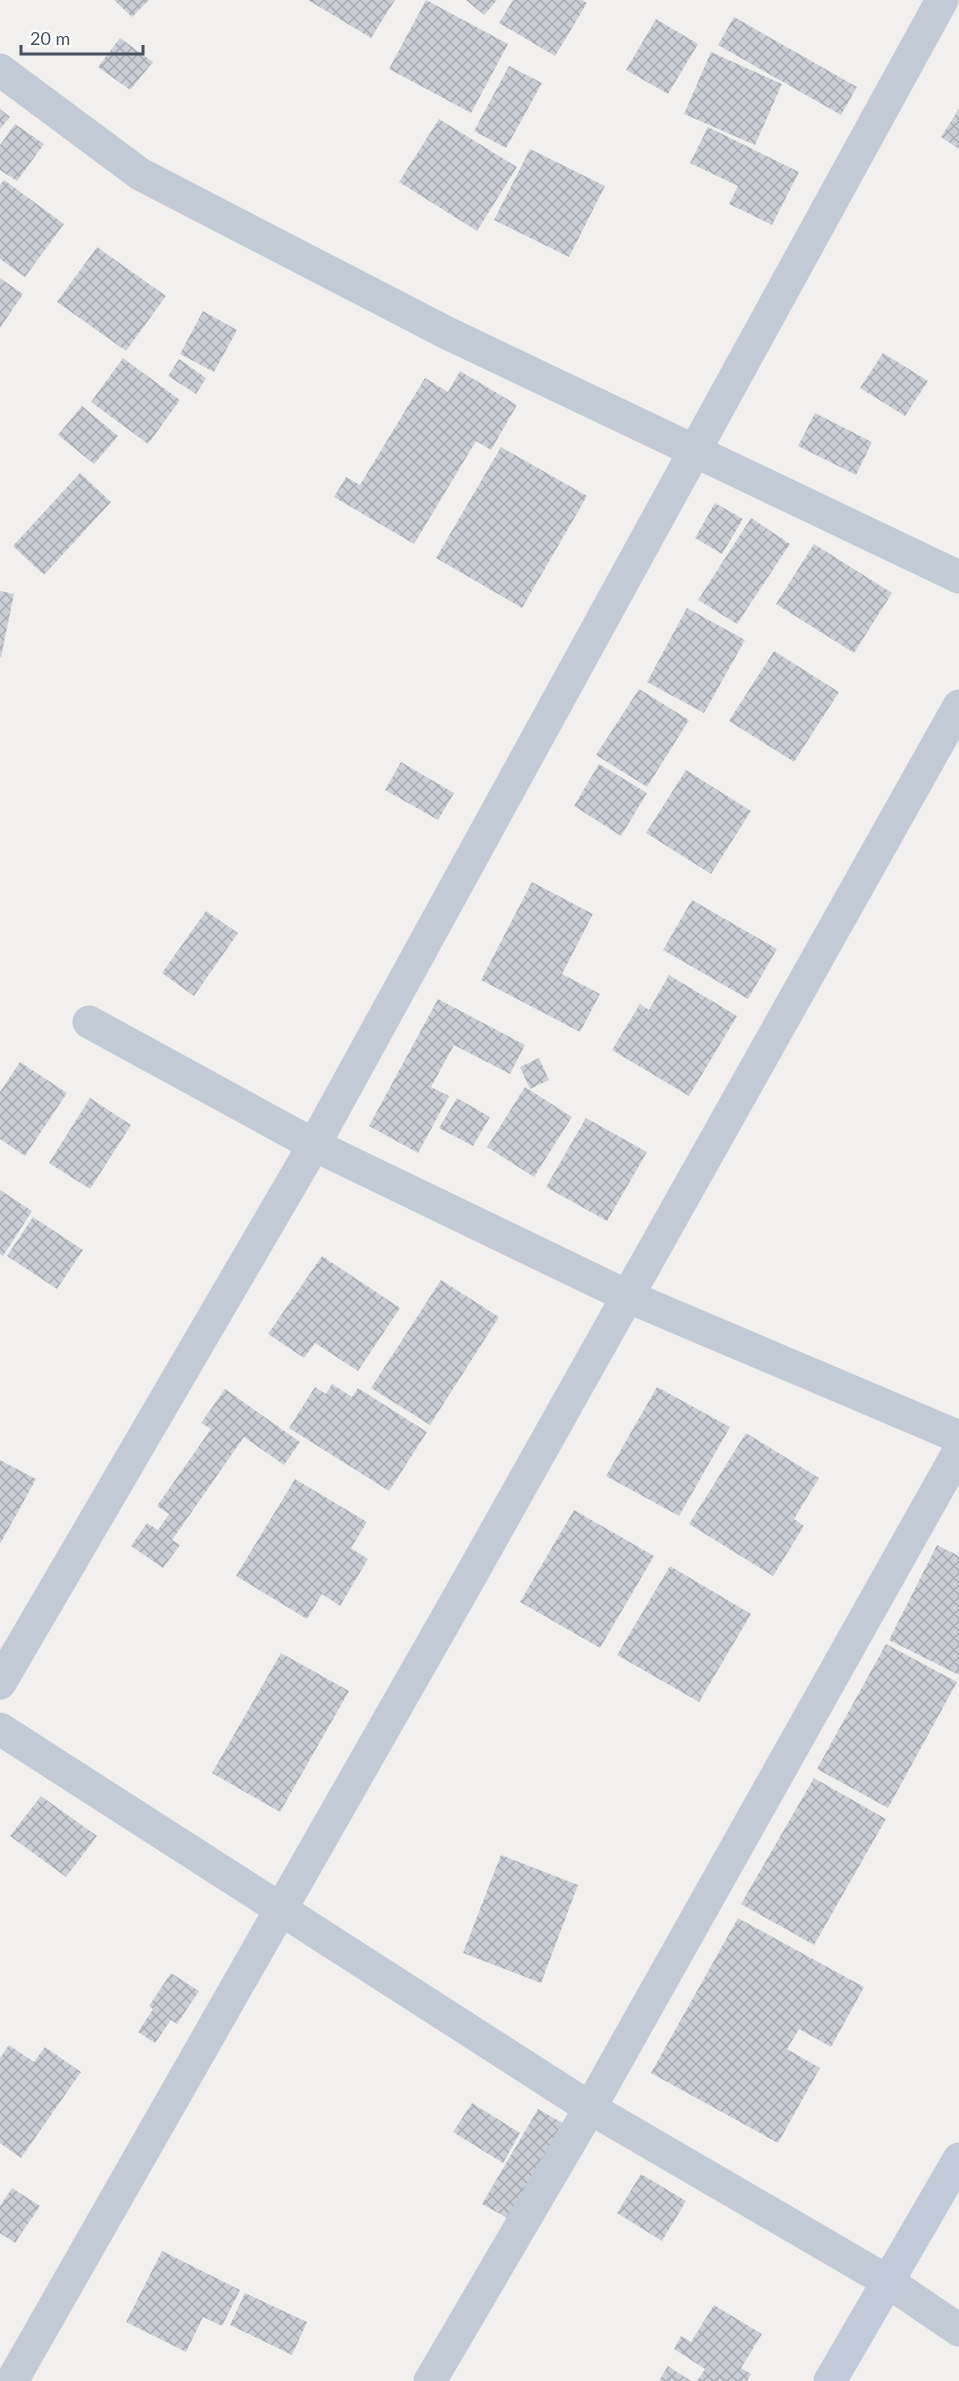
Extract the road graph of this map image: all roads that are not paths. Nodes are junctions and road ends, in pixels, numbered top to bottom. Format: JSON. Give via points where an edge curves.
{"nodes":[{"id":1,"x":942,"y":0,"type":"edge"},
{"id":2,"x":0,"y":70,"type":"edge"},
{"id":3,"x":695,"y":450,"type":"junction"},
{"id":4,"x":959,"y":577,"type":"edge"},
{"id":5,"x":959,"y":706,"type":"edge"},
{"id":6,"x":89,"y":1022,"type":"dead end"},
{"id":7,"x":314,"y":1145,"type":"junction"},
{"id":8,"x":629,"y":1297,"type":"junction"},
{"id":9,"x":959,"y":1437,"type":"edge"},
{"id":10,"x":959,"y":1451,"type":"edge"},
{"id":11,"x":0,"y":1683,"type":"edge"},
{"id":12,"x":0,"y":1729,"type":"edge"},
{"id":13,"x":282,"y":1911,"type":"junction"},
{"id":14,"x":590,"y":2108,"type":"junction"},
{"id":15,"x":959,"y":2159,"type":"edge"},
{"id":16,"x":887,"y":2281,"type":"junction"},
{"id":17,"x":959,"y":2330,"type":"edge"},
{"id":18,"x":12,"y":2381,"type":"edge"},
{"id":19,"x":430,"y":2381,"type":"edge"},
{"id":20,"x":830,"y":2381,"type":"edge"}],
"edges":[{"from":1,"to":3,"type":"street"},
{"from":2,"to":3,"type":"street","via":[[140,174],[447,333]]},
{"from":3,"to":4,"type":"street"},
{"from":3,"to":7,"type":"street"},
{"from":5,"to":8,"type":"street"},
{"from":6,"to":7,"type":"street"},
{"from":7,"to":8,"type":"street"},
{"from":7,"to":11,"type":"street"},
{"from":8,"to":9,"type":"street"},
{"from":8,"to":13,"type":"street"},
{"from":10,"to":14,"type":"street"},
{"from":12,"to":13,"type":"street"},
{"from":13,"to":14,"type":"street"},
{"from":13,"to":18,"type":"street"},
{"from":14,"to":16,"type":"street"},
{"from":14,"to":19,"type":"street"},
{"from":15,"to":16,"type":"street"},
{"from":16,"to":17,"type":"street"},
{"from":16,"to":20,"type":"street"}]}
